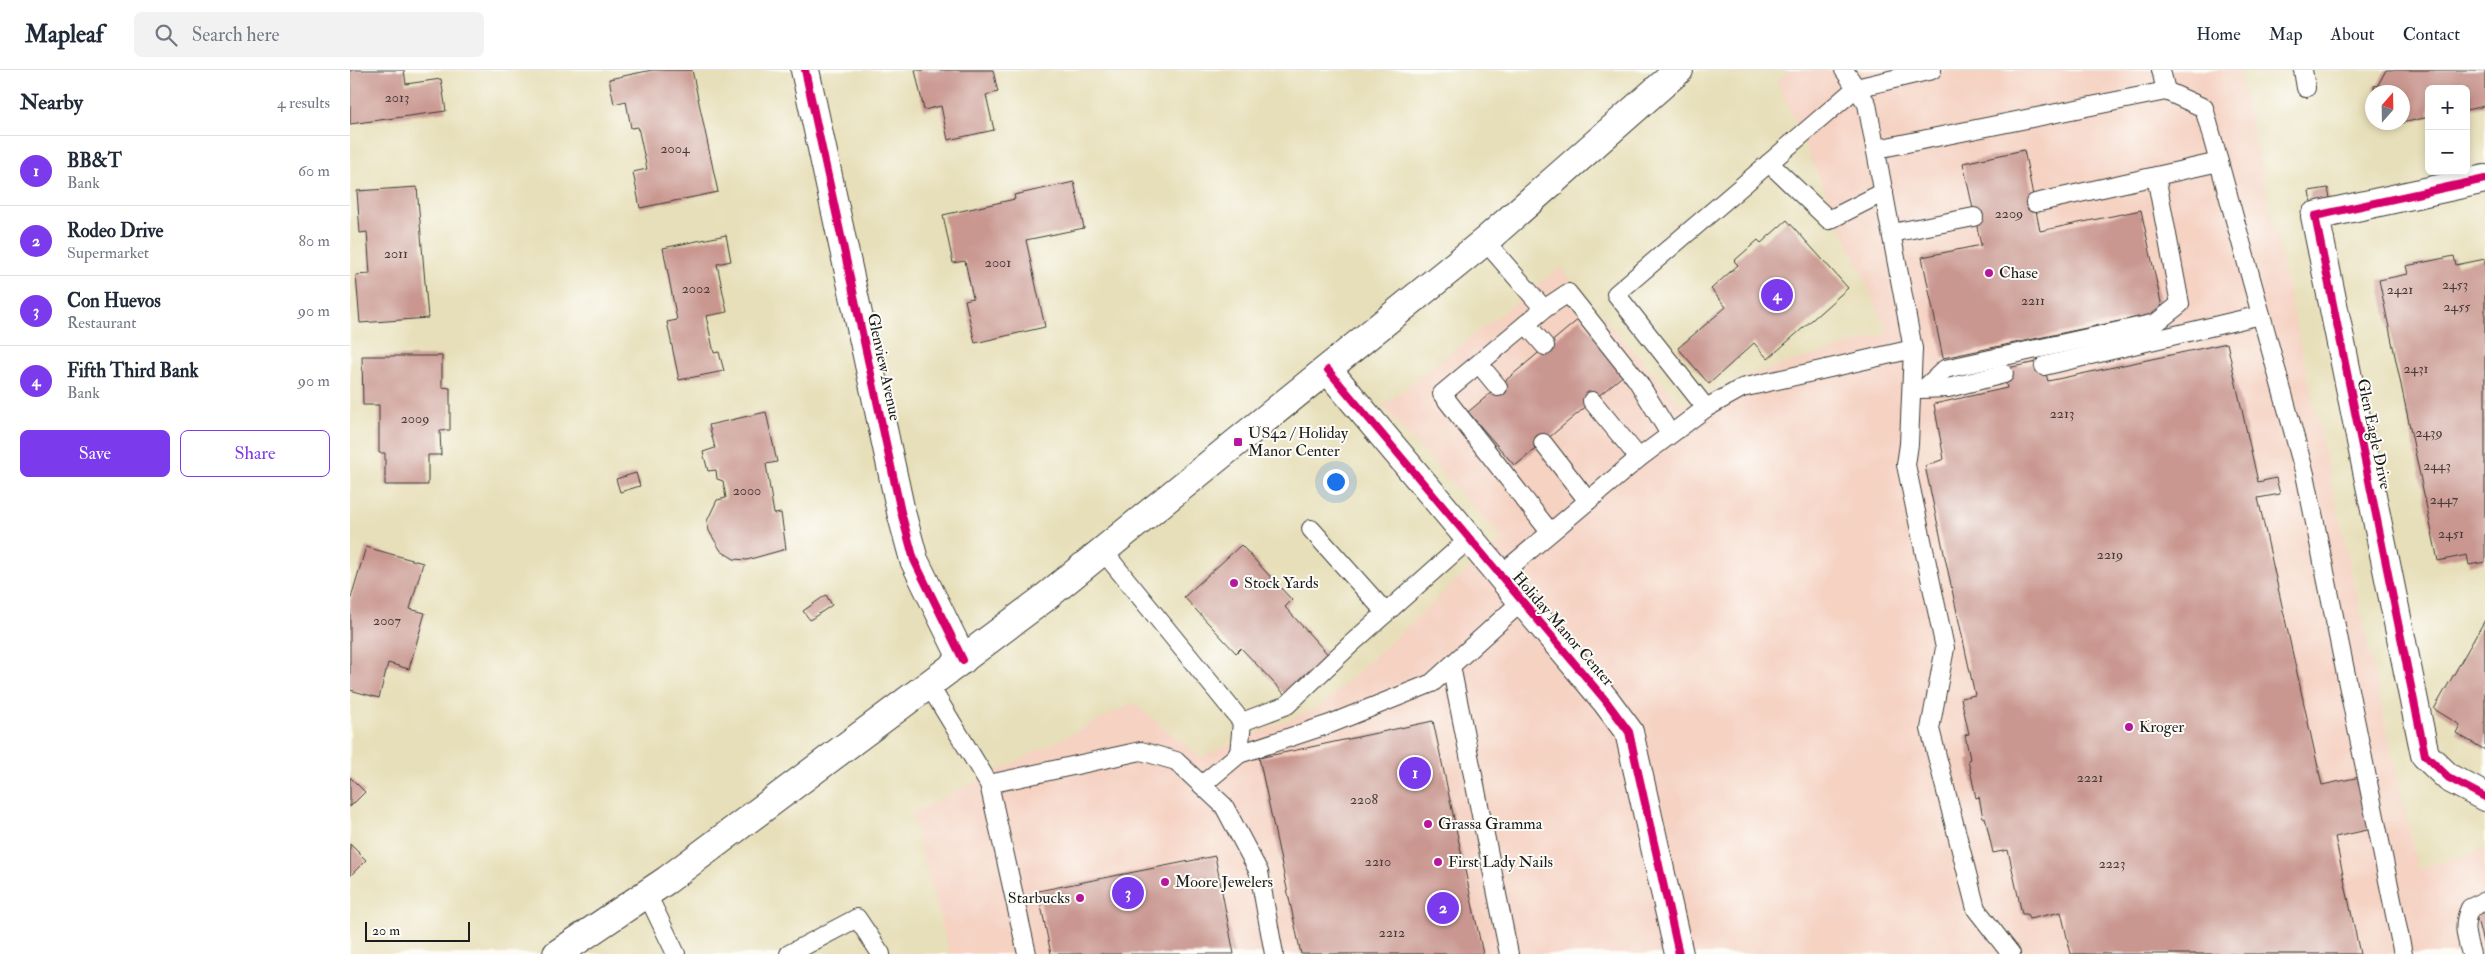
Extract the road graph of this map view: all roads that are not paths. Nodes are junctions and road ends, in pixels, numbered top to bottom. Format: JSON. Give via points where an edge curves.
{"nodes":[{"id":1,"x":805,"y":70,"type":"edge"},
{"id":2,"x":1679,"y":70,"type":"edge"},
{"id":3,"x":1844,"y":70,"type":"edge"},
{"id":4,"x":1932,"y":70,"type":"edge"},
{"id":5,"x":2160,"y":70,"type":"edge"},
{"id":6,"x":2303,"y":70,"type":"edge"},
{"id":7,"x":1856,"y":88,"type":"junction"},
{"id":8,"x":2306,"y":88,"type":"dead end"},
{"id":9,"x":2166,"y":91,"type":"junction"},
{"id":10,"x":1877,"y":150,"type":"junction"},
{"id":11,"x":2219,"y":162,"type":"junction"},
{"id":12,"x":1769,"y":163,"type":"junction"},
{"id":13,"x":2156,"y":176,"type":"junction"},
{"id":14,"x":2485,"y":179,"type":"edge"},
{"id":15,"x":1884,"y":192,"type":"junction"},
{"id":16,"x":2035,"y":203,"type":"dead end"},
{"id":17,"x":1974,"y":216,"type":"dead end"},
{"id":18,"x":1892,"y":233,"type":"junction"},
{"id":19,"x":1485,"y":241,"type":"junction"},
{"id":20,"x":1544,"y":309,"type":"junction"},
{"id":21,"x":2261,"y":315,"type":"junction"},
{"id":22,"x":1526,"y":324,"type":"junction"},
{"id":23,"x":1545,"y":346,"type":"dead end"},
{"id":24,"x":1914,"y":350,"type":"junction"},
{"id":25,"x":1479,"y":364,"type":"junction"},
{"id":26,"x":2044,"y":366,"type":"dead end"},
{"id":27,"x":1328,"y":370,"type":"junction"},
{"id":28,"x":2004,"y":374,"type":"dead end"},
{"id":29,"x":1498,"y":386,"type":"dead end"},
{"id":30,"x":1918,"y":390,"type":"junction"},
{"id":31,"x":1592,"y":401,"type":"dead end"},
{"id":32,"x":1706,"y":408,"type":"junction"},
{"id":33,"x":1670,"y":434,"type":"junction"},
{"id":34,"x":1544,"y":443,"type":"dead end"},
{"id":35,"x":1639,"y":458,"type":"junction"},
{"id":36,"x":1588,"y":501,"type":"junction"},
{"id":37,"x":1311,"y":529,"type":"dead end"},
{"id":38,"x":1550,"y":532,"type":"junction"},
{"id":39,"x":1469,"y":539,"type":"junction"},
{"id":40,"x":1103,"y":551,"type":"junction"},
{"id":41,"x":1499,"y":576,"type":"junction"},
{"id":42,"x":1521,"y":602,"type":"junction"},
{"id":43,"x":1386,"y":613,"type":"junction"},
{"id":44,"x":963,"y":660,"type":"junction"},
{"id":45,"x":1451,"y":666,"type":"junction"},
{"id":46,"x":929,"y":686,"type":"junction"},
{"id":47,"x":1242,"y":722,"type":"junction"},
{"id":48,"x":1239,"y":754,"type":"junction"},
{"id":49,"x":989,"y":784,"type":"junction"},
{"id":50,"x":1202,"y":785,"type":"junction"},
{"id":51,"x":2485,"y":797,"type":"edge"},
{"id":52,"x":647,"y":894,"type":"junction"},
{"id":53,"x":2485,"y":901,"type":"edge"},
{"id":54,"x":567,"y":951,"type":"edge"},
{"id":55,"x":676,"y":954,"type":"edge"},
{"id":56,"x":789,"y":954,"type":"edge"},
{"id":57,"x":881,"y":954,"type":"edge"},
{"id":58,"x":1027,"y":954,"type":"edge"},
{"id":59,"x":1274,"y":954,"type":"edge"},
{"id":60,"x":1509,"y":954,"type":"edge"},
{"id":61,"x":1679,"y":954,"type":"edge"},
{"id":62,"x":2011,"y":954,"type":"edge"},
{"id":63,"x":2403,"y":954,"type":"edge"},
{"id":64,"x":2470,"y":954,"type":"edge"}],
"edges":[{"from":1,"to":44,"type":"street","name":"Glenview Avenue","via":[[914,560]]},
{"from":2,"to":19,"type":"street"},
{"from":3,"to":7,"type":"lane"},
{"from":4,"to":7,"type":"lane"},
{"from":5,"to":9,"type":"lane"},
{"from":6,"to":8,"type":"lane"},
{"from":7,"to":10,"type":"lane","via":[[1867,104]]},
{"from":7,"to":12,"type":"lane"},
{"from":9,"to":10,"type":"lane"},
{"from":9,"to":11,"type":"lane","via":[[2204,108]]},
{"from":10,"to":15,"type":"lane"},
{"from":11,"to":13,"type":"lane"},
{"from":11,"to":21,"type":"lane"},
{"from":12,"to":15,"type":"lane","via":[[1829,220]]},
{"from":12,"to":32,"type":"lane","via":[[1616,294]]},
{"from":13,"to":16,"type":"lane"},
{"from":13,"to":30,"type":"lane","via":[[2180,304],[2156,323],[1945,369]]},
{"from":14,"to":51,"type":"street","name":"Glen Eagle Drive","via":[[2315,216],[2426,754],[2449,778]]},
{"from":15,"to":18,"type":"lane"},
{"from":17,"to":18,"type":"lane"},
{"from":18,"to":24,"type":"lane"},
{"from":19,"to":20,"type":"lane"},
{"from":19,"to":27,"type":"street"},
{"from":20,"to":22,"type":"lane"},
{"from":20,"to":33,"type":"lane","via":[[1568,293],[1637,380]]},
{"from":21,"to":26,"type":"lane"},
{"from":21,"to":63,"type":"lane","via":[[2305,474]]},
{"from":22,"to":23,"type":"lane"},
{"from":22,"to":25,"type":"lane"},
{"from":24,"to":30,"type":"lane"},
{"from":24,"to":32,"type":"lane","via":[[1742,388]]},
{"from":25,"to":29,"type":"lane"},
{"from":25,"to":38,"type":"lane","via":[[1442,394]]},
{"from":27,"to":39,"type":"street","name":"Holiday Manor Center"},
{"from":27,"to":40,"type":"street"},
{"from":28,"to":30,"type":"lane","via":[[1948,388]]},
{"from":30,"to":62,"type":"lane","via":[[1906,465],[1945,648],[1930,729],[1976,909]]},
{"from":31,"to":35,"type":"lane"},
{"from":32,"to":33,"type":"lane"},
{"from":33,"to":35,"type":"lane"},
{"from":34,"to":36,"type":"lane"},
{"from":35,"to":36,"type":"lane"},
{"from":36,"to":38,"type":"lane"},
{"from":37,"to":43,"type":"lane"},
{"from":38,"to":41,"type":"lane"},
{"from":39,"to":41,"type":"street","name":"Holiday Manor Center"},
{"from":39,"to":43,"type":"lane"},
{"from":40,"to":44,"type":"street"},
{"from":40,"to":47,"type":"lane"},
{"from":41,"to":42,"type":"street","name":"Holiday Manor Center"},
{"from":42,"to":45,"type":"lane"},
{"from":42,"to":61,"type":"street","name":"Holiday Manor Center","via":[[1629,732]]},
{"from":43,"to":47,"type":"lane","via":[[1287,705]]},
{"from":44,"to":46,"type":"street"},
{"from":45,"to":48,"type":"lane","via":[[1432,683],[1330,724]]},
{"from":45,"to":60,"type":"lane"},
{"from":46,"to":49,"type":"lane"},
{"from":46,"to":52,"type":"street"},
{"from":47,"to":48,"type":"lane"},
{"from":48,"to":50,"type":"lane"},
{"from":49,"to":50,"type":"lane","via":[[1140,751],[1176,761]]},
{"from":49,"to":58,"type":"lane"},
{"from":50,"to":59,"type":"lane","via":[[1224,806],[1259,872]]},
{"from":52,"to":54,"type":"street"},
{"from":52,"to":55,"type":"lane"},
{"from":53,"to":64,"type":"lane","via":[[2470,908],[2465,918],[2464,931]]},
{"from":56,"to":57,"type":"lane","via":[[857,918]]}]}
